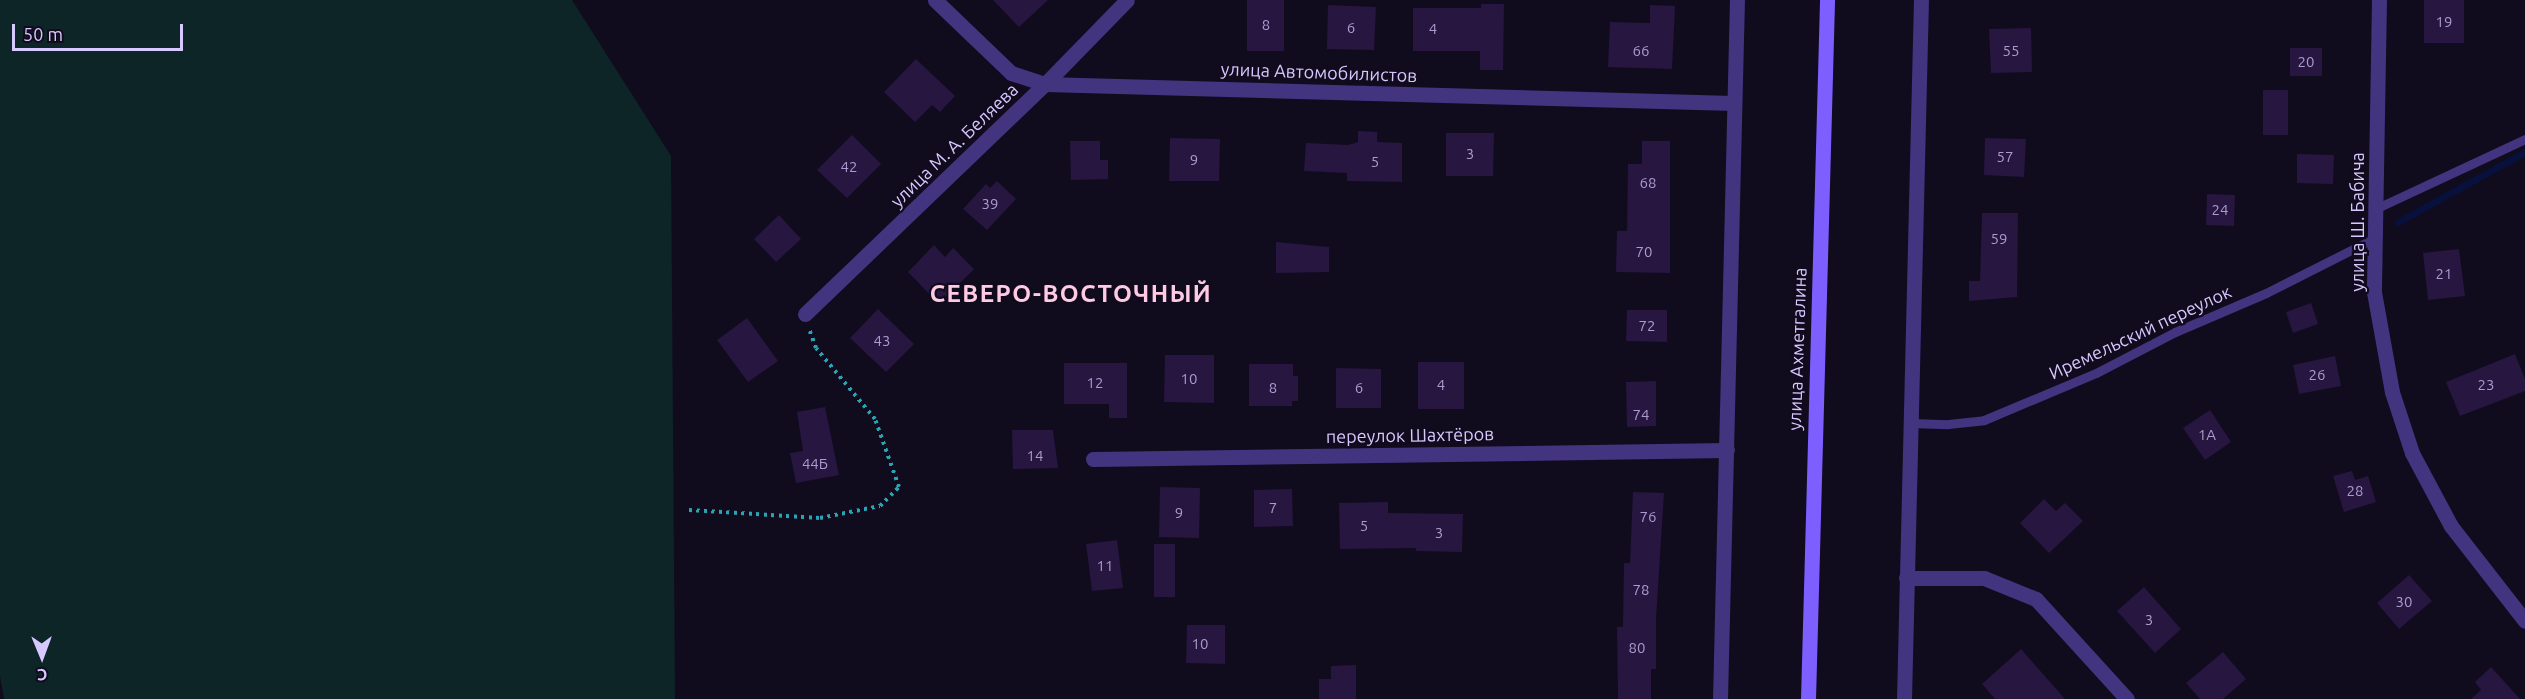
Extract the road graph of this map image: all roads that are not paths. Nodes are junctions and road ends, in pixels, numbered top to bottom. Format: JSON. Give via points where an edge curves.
{"nodes":[{"id":1,"x":935,"y":0,"type":"edge"},
{"id":2,"x":1127,"y":0,"type":"edge"},
{"id":3,"x":1737,"y":0,"type":"edge"},
{"id":4,"x":1827,"y":0,"type":"edge"},
{"id":5,"x":1921,"y":0,"type":"edge"},
{"id":6,"x":2379,"y":0,"type":"edge"},
{"id":7,"x":1046,"y":84,"type":"junction"},
{"id":8,"x":1734,"y":103,"type":"junction"},
{"id":9,"x":2525,"y":139,"type":"edge"},
{"id":10,"x":2375,"y":209,"type":"junction"},
{"id":11,"x":2375,"y":238,"type":"junction"},
{"id":12,"x":805,"y":314,"type":"road end"},
{"id":13,"x":1910,"y":423,"type":"junction"},
{"id":14,"x":1727,"y":450,"type":"junction"},
{"id":15,"x":1093,"y":459,"type":"dead end"},
{"id":16,"x":1906,"y":578,"type":"junction"},
{"id":17,"x":2525,"y":621,"type":"edge"},
{"id":18,"x":1720,"y":699,"type":"edge"},
{"id":19,"x":1808,"y":699,"type":"edge"},
{"id":20,"x":1904,"y":699,"type":"edge"},
{"id":21,"x":2127,"y":699,"type":"edge"}],
"edges":[{"from":1,"to":7,"type":"street","name":"улица Автомобилистов","via":[[1011,73]]},
{"from":2,"to":7,"type":"street","name":"улица М. А. Беляева"},
{"from":3,"to":8,"type":"street"},
{"from":4,"to":19,"type":"main road","name":"улица Ахметгалина"},
{"from":5,"to":13,"type":"street"},
{"from":6,"to":10,"type":"street","name":"улица Ш. Бабича"},
{"from":7,"to":8,"type":"street","name":"улица Автомобилистов"},
{"from":7,"to":12,"type":"street","name":"улица М. А. Беляева"},
{"from":8,"to":14,"type":"street"},
{"from":9,"to":10,"type":"lane"},
{"from":10,"to":11,"type":"street","name":"улица Ш. Бабича"},
{"from":11,"to":13,"type":"lane","name":"Иремельский переулок","via":[[2096,373],[1984,420]]},
{"from":11,"to":17,"type":"street","name":"улица Ш. Бабича","via":[[2374,292],[2392,392],[2412,453],[2451,526]]},
{"from":13,"to":16,"type":"street"},
{"from":14,"to":15,"type":"street","name":"переулок Шахтёров"},
{"from":14,"to":18,"type":"street"},
{"from":16,"to":20,"type":"street"},
{"from":16,"to":21,"type":"street","via":[[1984,578],[2036,599]]}]}
